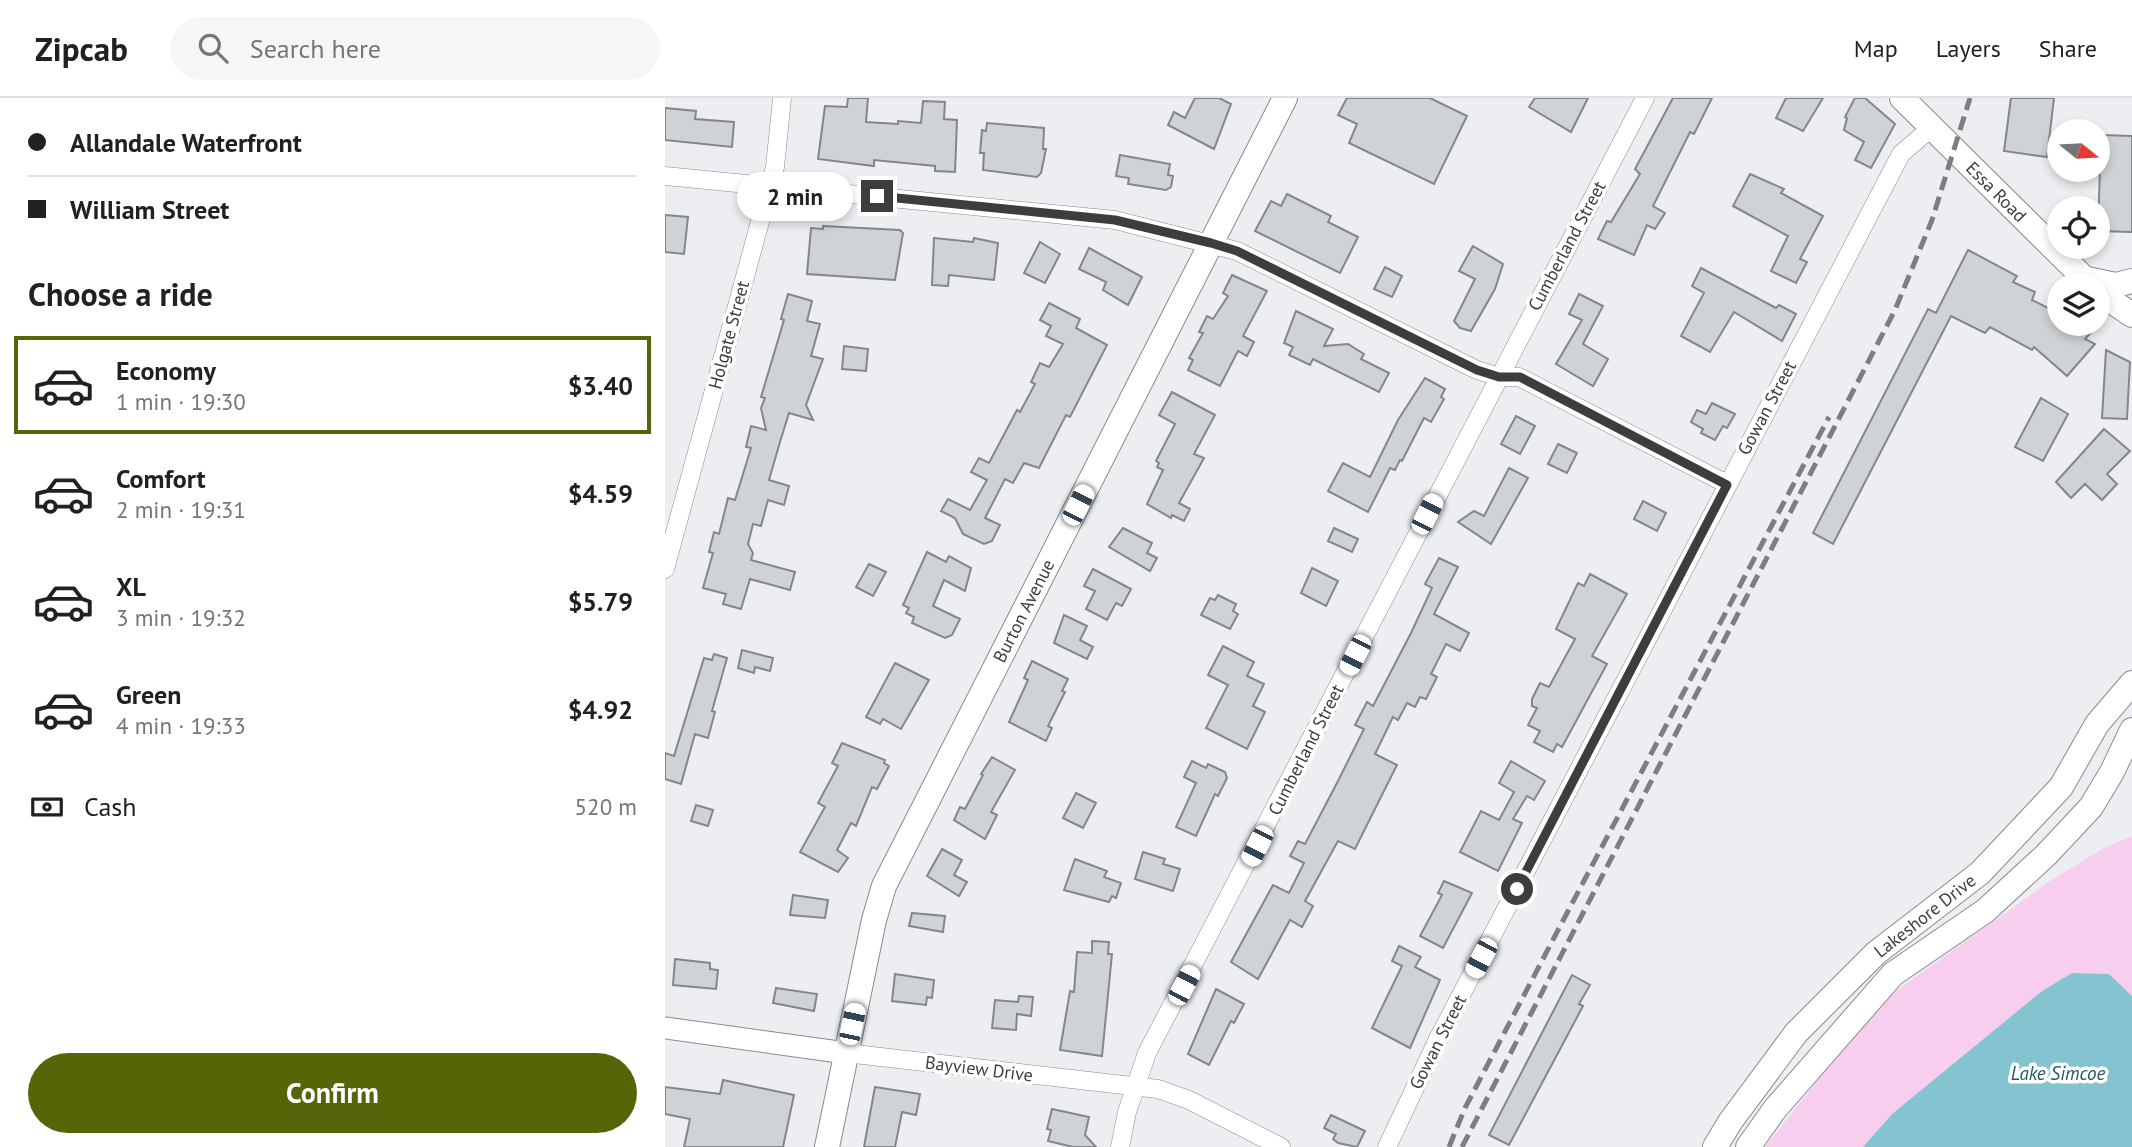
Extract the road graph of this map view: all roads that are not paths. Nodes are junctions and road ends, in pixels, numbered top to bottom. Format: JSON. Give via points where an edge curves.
{"nodes":[{"id":1,"x":782,"y":98,"type":"edge"},
{"id":2,"x":1285,"y":98,"type":"edge"},
{"id":3,"x":1645,"y":98,"type":"edge"},
{"id":4,"x":1902,"y":98,"type":"edge"},
{"id":5,"x":1931,"y":128,"type":"junction"},
{"id":6,"x":665,"y":176,"type":"edge"},
{"id":7,"x":770,"y":186,"type":"junction"},
{"id":8,"x":1211,"y":243,"type":"junction"},
{"id":9,"x":2078,"y":273,"type":"edge"},
{"id":10,"x":2132,"y":281,"type":"edge"},
{"id":11,"x":2110,"y":285,"type":"edge"},
{"id":12,"x":2110,"y":299,"type":"edge"},
{"id":13,"x":2132,"y":315,"type":"edge"},
{"id":14,"x":1499,"y":377,"type":"junction"},
{"id":15,"x":1727,"y":485,"type":"junction"},
{"id":16,"x":665,"y":569,"type":"edge"},
{"id":17,"x":2132,"y":683,"type":"edge"},
{"id":18,"x":2132,"y":730,"type":"edge"},
{"id":19,"x":665,"y":1028,"type":"edge"},
{"id":20,"x":846,"y":1053,"type":"junction"},
{"id":21,"x":1135,"y":1087,"type":"junction"},
{"id":22,"x":827,"y":1147,"type":"edge"},
{"id":23,"x":1120,"y":1147,"type":"edge"},
{"id":24,"x":1281,"y":1147,"type":"edge"},
{"id":25,"x":1387,"y":1147,"type":"edge"},
{"id":26,"x":1715,"y":1147,"type":"edge"},
{"id":27,"x":1748,"y":1147,"type":"edge"}],
"edges":[{"from":1,"to":7,"type":"street","name":"Holgate Street"},
{"from":2,"to":8,"type":"main road","name":"Burton Avenue"},
{"from":3,"to":14,"type":"street","name":"Cumberland Street"},
{"from":4,"to":5,"type":"main road","name":"Essa Road"},
{"from":5,"to":9,"type":"main road","name":"Essa Road"},
{"from":5,"to":15,"type":"street","name":"Gowan Street","via":[[1901,154]]},
{"from":6,"to":7,"type":"street"},
{"from":7,"to":8,"type":"street","via":[[1115,220]]},
{"from":7,"to":16,"type":"street","name":"Holgate Street"},
{"from":8,"to":14,"type":"street","via":[[1237,251]]},
{"from":8,"to":20,"type":"main road","name":"Burton Avenue","via":[[884,886]]},
{"from":10,"to":11,"type":"main road"},
{"from":12,"to":13,"type":"main road","name":"Essa Road"},
{"from":14,"to":15,"type":"street","via":[[1520,377]]},
{"from":14,"to":21,"type":"street","name":"Cumberland Street","via":[[1147,1053]]},
{"from":15,"to":25,"type":"street","name":"Gowan Street","via":[[1432,1051]]},
{"from":17,"to":26,"type":"main road","name":"Lakeshore Drive","via":[[2097,724],[2061,787],[1980,873],[1876,953],[1796,1032]]},
{"from":18,"to":27,"type":"main road","name":"Lakeshore Drive","via":[[2091,807],[1985,911],[1893,974],[1775,1109]]},
{"from":19,"to":20,"type":"street","name":"Bayview Drive"},
{"from":20,"to":21,"type":"street","name":"Bayview Drive"},
{"from":20,"to":22,"type":"main road","name":"Burton Avenue"},
{"from":21,"to":23,"type":"street","name":"Cumberland Street"},
{"from":21,"to":24,"type":"street","name":"Bayview Drive","via":[[1176,1095]]}]}
